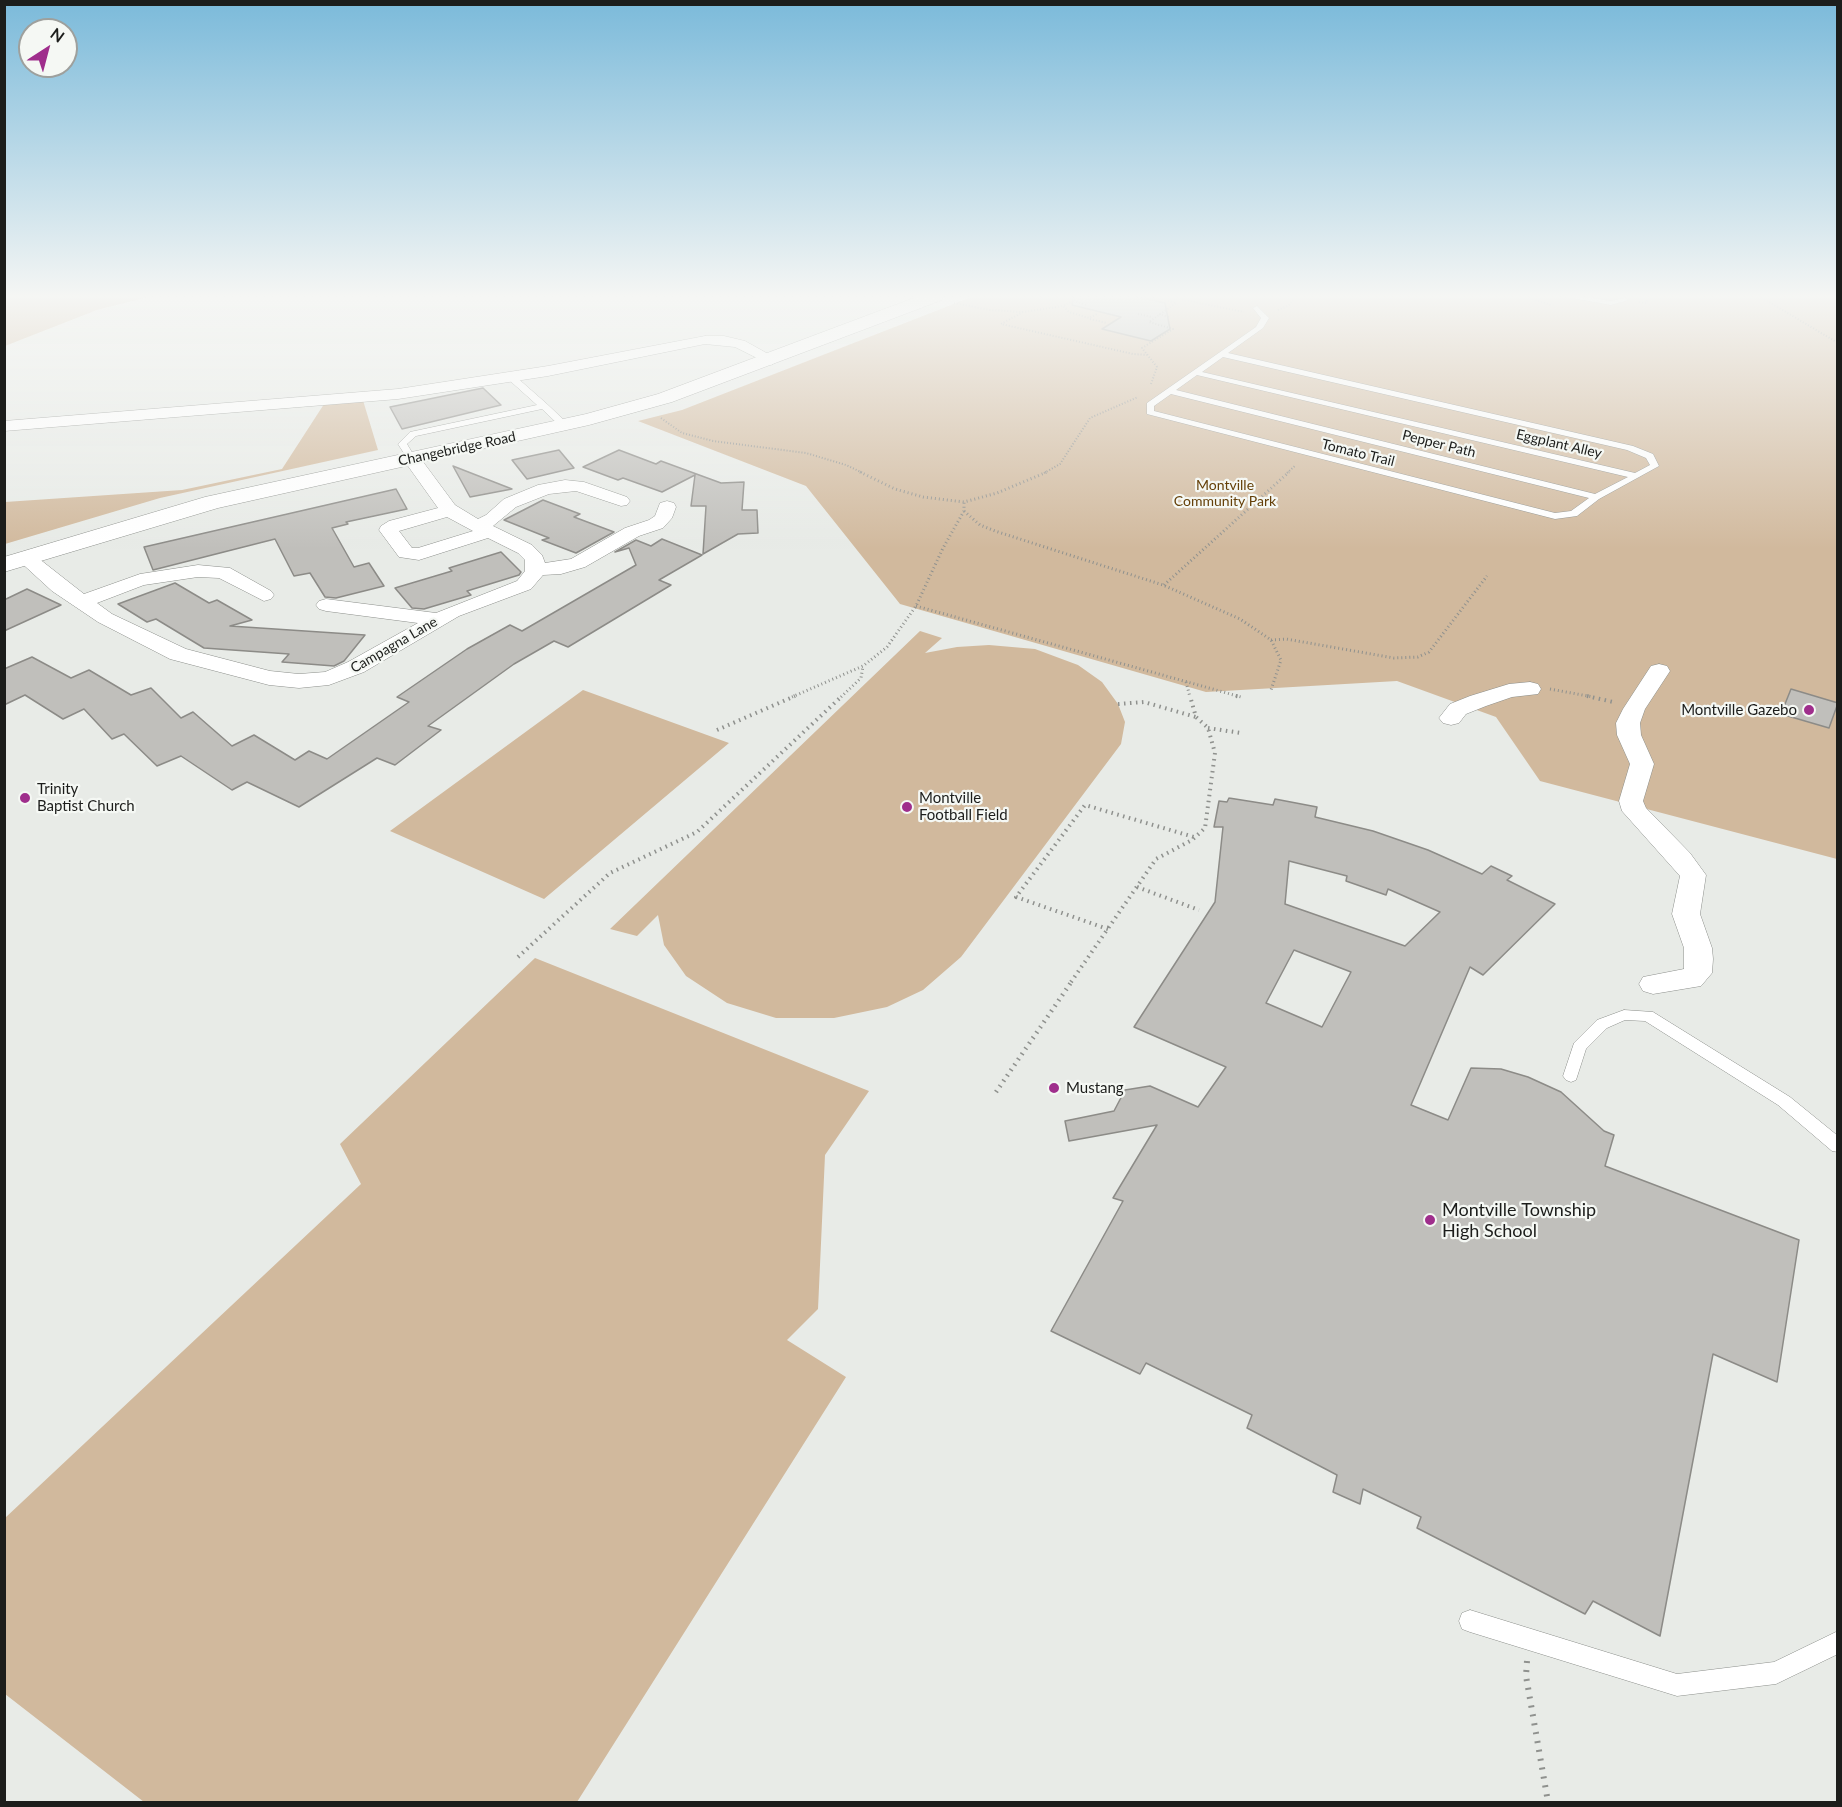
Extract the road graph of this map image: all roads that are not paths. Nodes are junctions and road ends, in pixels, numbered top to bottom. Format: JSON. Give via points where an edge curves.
{"nodes":[{"id":1,"x":487,"y":380,"type":"edge"},
{"id":2,"x":515,"y":380,"type":"edge"},
{"id":3,"x":714,"y":380,"type":"edge"},
{"id":4,"x":1186,"y":380,"type":"edge"},
{"id":5,"x":1228,"y":380,"type":"edge"},
{"id":6,"x":1336,"y":380,"type":"edge"},
{"id":7,"x":1171,"y":391,"type":"junction"},
{"id":8,"x":544,"y":406,"type":"junction"},
{"id":9,"x":564,"y":425,"type":"junction"},
{"id":10,"x":4,"y":426,"type":"edge"},
{"id":11,"x":412,"y":459,"type":"junction"},
{"id":12,"x":1635,"y":476,"type":"junction"},
{"id":13,"x":1596,"y":497,"type":"junction"},
{"id":14,"x":621,"y":501,"type":"dead end"},
{"id":15,"x":667,"y":507,"type":"dead end"},
{"id":16,"x":450,"y":510,"type":"junction"},
{"id":17,"x":483,"y":528,"type":"junction"},
{"id":18,"x":26,"y":558,"type":"junction"},
{"id":19,"x":4,"y":565,"type":"edge"},
{"id":20,"x":536,"y":568,"type":"junction"},
{"id":21,"x":264,"y":595,"type":"dead end"},
{"id":22,"x":82,"y":602,"type":"junction"},
{"id":23,"x":326,"y":605,"type":"dead end"},
{"id":24,"x":436,"y":620,"type":"junction"},
{"id":25,"x":1659,"y":671,"type":"dead end"},
{"id":26,"x":1530,"y":689,"type":"road end"},
{"id":27,"x":1451,"y":718,"type":"dead end"},
{"id":28,"x":1653,"y":984,"type":"dead end"},
{"id":29,"x":1571,"y":1076,"type":"dead end"},
{"id":30,"x":1838,"y":1146,"type":"edge"},
{"id":31,"x":1470,"y":1621,"type":"dead end"},
{"id":32,"x":1838,"y":1642,"type":"edge"}],
"edges":[{"from":1,"to":10,"type":"street","via":[[389,394]]},
{"from":2,"to":8,"type":"lane"},
{"from":3,"to":9,"type":"main road","name":"Changebridge Road"},
{"from":4,"to":7,"type":"lane"},
{"from":5,"to":12,"type":"lane","name":"Eggplant Alley"},
{"from":6,"to":12,"type":"lane","via":[[1630,448],[1650,456],[1655,466]]},
{"from":7,"to":13,"type":"lane","name":"Pepper Path"},
{"from":7,"to":13,"type":"lane","name":"Tomato Trail","via":[[1150,405],[1149,410],[1156,415],[1544,515],[1574,514]]},
{"from":8,"to":9,"type":"lane"},
{"from":8,"to":11,"type":"lane","via":[[413,434],[402,444]]},
{"from":9,"to":11,"type":"main road","name":"Changebridge Road"},
{"from":11,"to":16,"type":"street"},
{"from":11,"to":18,"type":"main road","name":"Changebridge Road","via":[[213,502]]},
{"from":12,"to":13,"type":"lane"},
{"from":14,"to":17,"type":"street","via":[[578,486],[544,489],[510,503]]},
{"from":15,"to":20,"type":"street","via":[[656,524],[632,532],[578,563]]},
{"from":16,"to":17,"type":"street"},
{"from":16,"to":17,"type":"street","via":[[388,530],[406,553],[418,554],[471,539]]},
{"from":17,"to":20,"type":"street","via":[[525,549],[535,559]]},
{"from":18,"to":19,"type":"main road","name":"Changebridge Road"},
{"from":18,"to":22,"type":"street","name":"Campagna Lane"},
{"from":20,"to":24,"type":"street","name":"Campagna Lane","via":[[525,585]]},
{"from":21,"to":22,"type":"street","via":[[223,572],[198,571],[140,580]]},
{"from":22,"to":24,"type":"street","name":"Campagna Lane","via":[[114,623],[178,654],[270,678],[299,681],[344,674]]},
{"from":23,"to":24,"type":"street"},
{"from":25,"to":28,"type":"street","via":[[1628,707],[1629,735],[1642,764],[1631,801],[1635,811],[1694,875],[1686,915],[1698,948],[1698,973],[1691,979]]},
{"from":26,"to":27,"type":"street","via":[[1478,700],[1458,709]]},
{"from":29,"to":30,"type":"lane","via":[[1579,1047],[1602,1024],[1624,1015],[1648,1016],[1784,1101]]},
{"from":31,"to":32,"type":"lane","via":[[1677,1685],[1776,1673]]}]}
